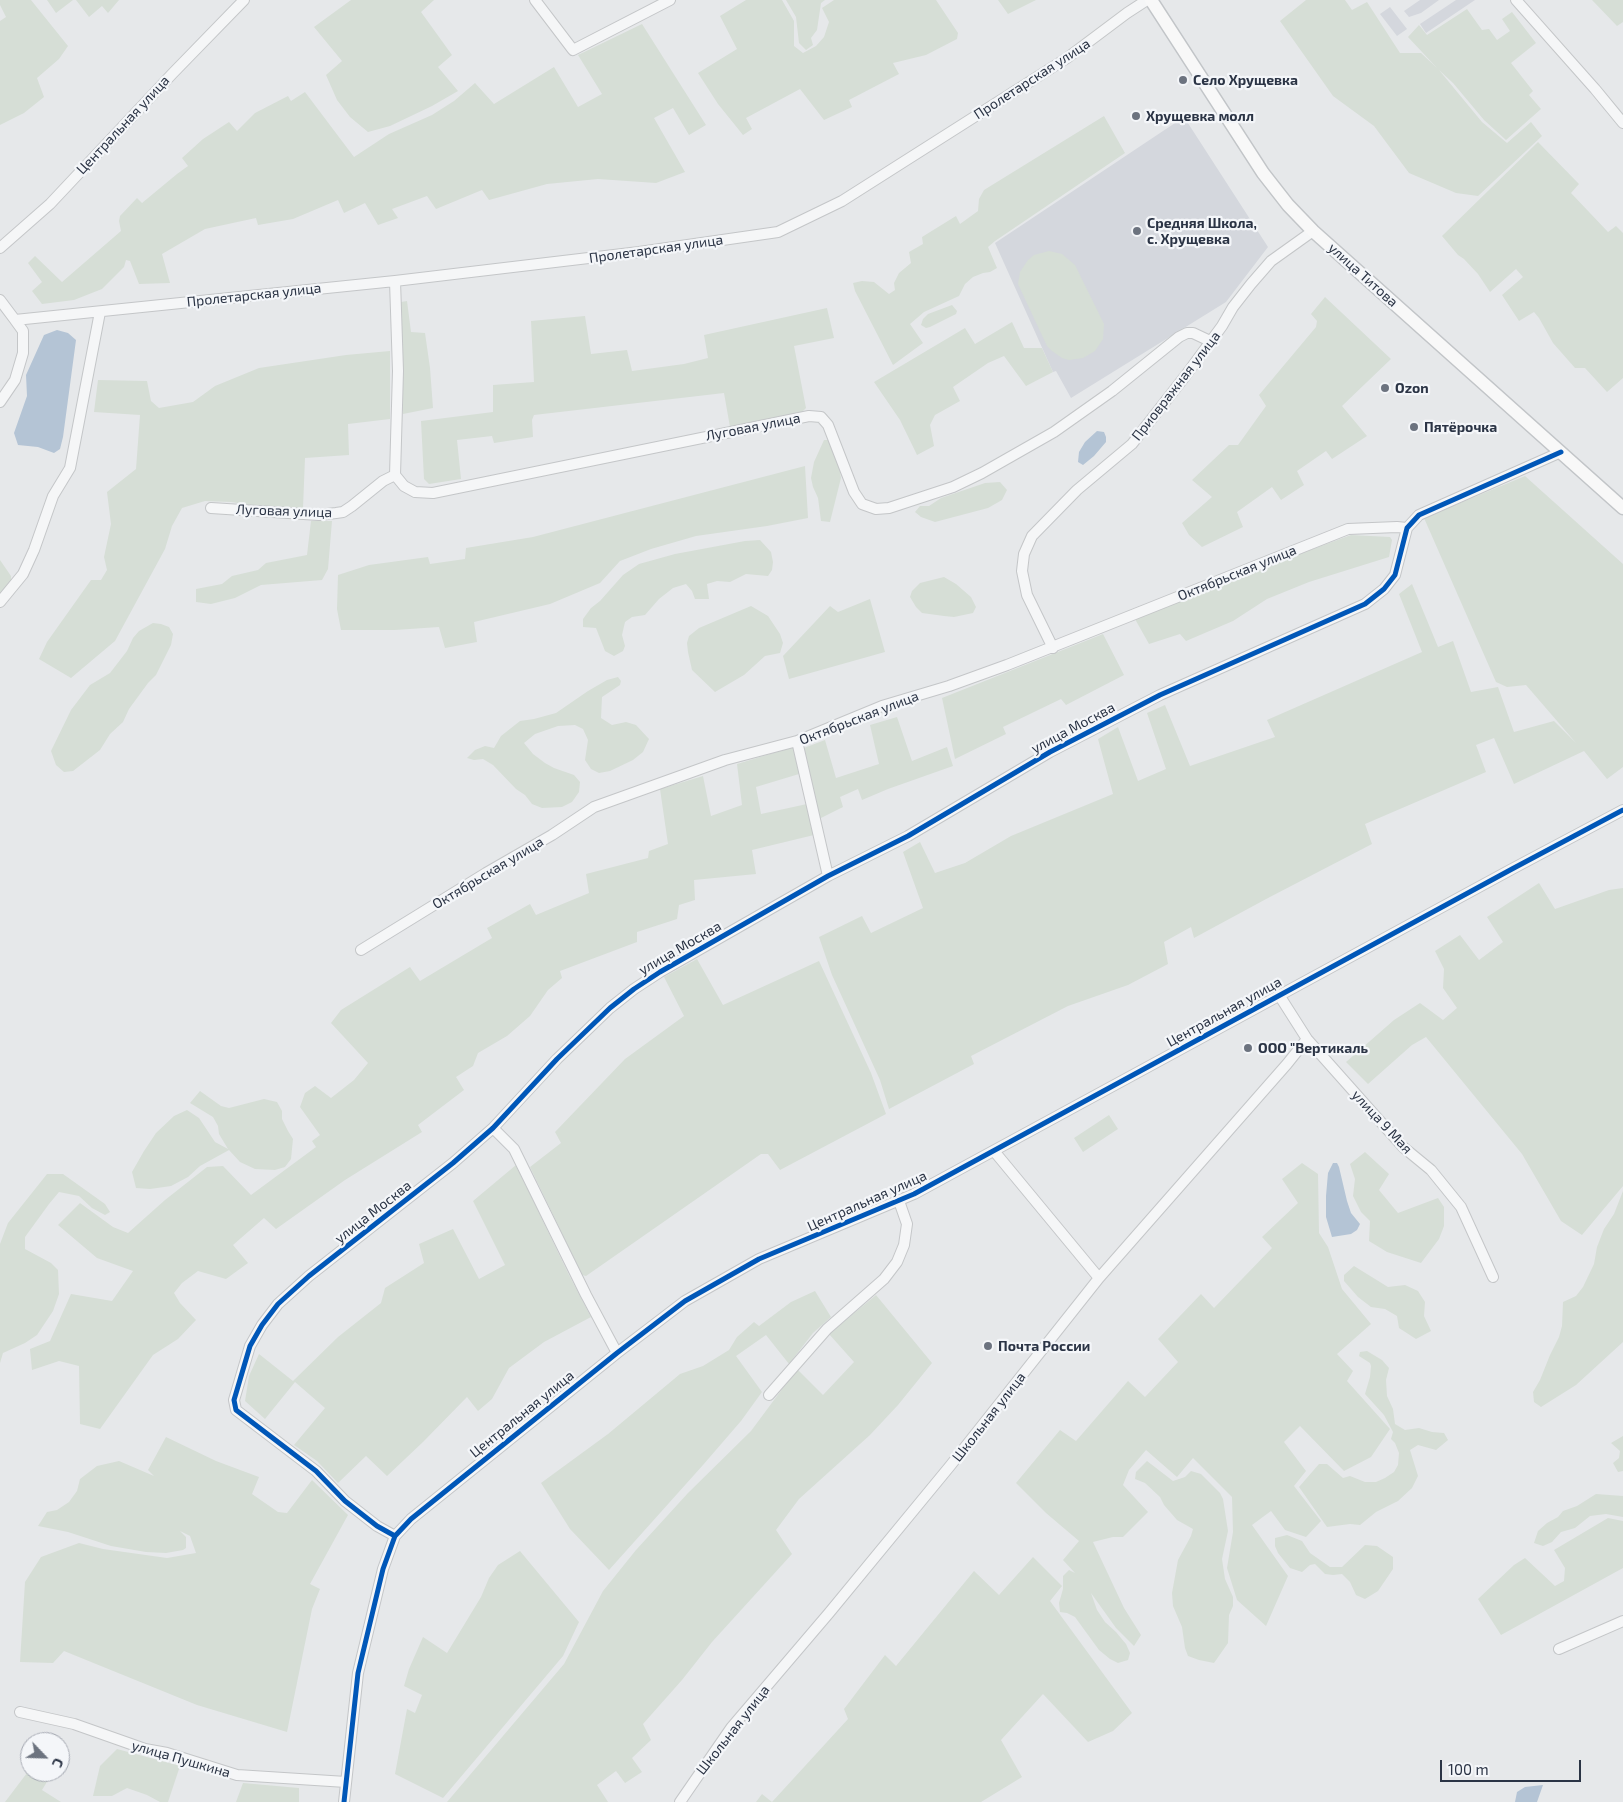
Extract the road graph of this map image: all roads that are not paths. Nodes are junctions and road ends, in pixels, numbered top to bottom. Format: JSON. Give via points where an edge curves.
{"nodes":[{"id":1,"x":244,"y":0,"type":"edge"},
{"id":2,"x":535,"y":0,"type":"edge"},
{"id":3,"x":670,"y":0,"type":"edge"},
{"id":4,"x":1147,"y":0,"type":"edge"},
{"id":5,"x":1152,"y":0,"type":"edge"},
{"id":6,"x":1516,"y":0,"type":"edge"},
{"id":7,"x":1623,"y":124,"type":"edge"},
{"id":8,"x":1313,"y":231,"type":"junction"},
{"id":9,"x":0,"y":248,"type":"edge"},
{"id":10,"x":395,"y":281,"type":"junction"},
{"id":11,"x":0,"y":300,"type":"edge"},
{"id":12,"x":100,"y":312,"type":"junction"},
{"id":13,"x":15,"y":320,"type":"junction"},
{"id":14,"x":1210,"y":341,"type":"junction"},
{"id":15,"x":0,"y":402,"type":"edge"},
{"id":16,"x":1561,"y":452,"type":"junction"},
{"id":17,"x":395,"y":475,"type":"junction"},
{"id":18,"x":211,"y":508,"type":"dead end"},
{"id":19,"x":1623,"y":508,"type":"edge"},
{"id":20,"x":1407,"y":528,"type":"junction"},
{"id":21,"x":0,"y":602,"type":"edge"},
{"id":22,"x":1053,"y":648,"type":"junction"},
{"id":23,"x":797,"y":741,"type":"junction"},
{"id":24,"x":1623,"y":810,"type":"edge"},
{"id":25,"x":828,"y":876,"type":"junction"},
{"id":26,"x":361,"y":950,"type":"dead end"},
{"id":27,"x":1279,"y":995,"type":"junction"},
{"id":28,"x":1307,"y":1039,"type":"junction"},
{"id":29,"x":494,"y":1128,"type":"junction"},
{"id":30,"x":994,"y":1151,"type":"junction"},
{"id":31,"x":899,"y":1201,"type":"junction"},
{"id":32,"x":1493,"y":1277,"type":"dead end"},
{"id":33,"x":1099,"y":1278,"type":"junction"},
{"id":34,"x":617,"y":1353,"type":"junction"},
{"id":35,"x":769,"y":1395,"type":"dead end"},
{"id":36,"x":395,"y":1536,"type":"junction"},
{"id":37,"x":1623,"y":1621,"type":"edge"},
{"id":38,"x":1559,"y":1649,"type":"dead end"},
{"id":39,"x":20,"y":1712,"type":"dead end"},
{"id":40,"x":346,"y":1782,"type":"junction"},
{"id":41,"x":344,"y":1802,"type":"edge"},
{"id":42,"x":680,"y":1802,"type":"edge"}],
"edges":[{"from":1,"to":9,"type":"street","name":"Центральная улица","via":[[50,204]]},
{"from":2,"to":3,"type":"street","via":[[573,50]]},
{"from":4,"to":10,"type":"street","name":"Пролетарская улица","via":[[1067,58],[842,201],[778,232]]},
{"from":5,"to":8,"type":"main road","name":"улица Титова","via":[[1263,173]]},
{"from":6,"to":7,"type":"street"},
{"from":8,"to":14,"type":"street","name":"Приовражная улица","via":[[1271,261]]},
{"from":8,"to":16,"type":"main road","name":"улица Титова"},
{"from":10,"to":12,"type":"street","name":"Пролетарская улица"},
{"from":10,"to":17,"type":"street","via":[[398,371]]},
{"from":11,"to":13,"type":"street"},
{"from":12,"to":13,"type":"street","name":"Пролетарская улица"},
{"from":12,"to":21,"type":"street","via":[[70,468],[53,496],[23,574]]},
{"from":13,"to":15,"type":"street","via":[[23,331],[23,353],[15,380]]},
{"from":14,"to":17,"type":"street","name":"Луговая улица","via":[[1193,333],[1179,337],[1054,432],[953,487],[889,508],[876,509],[862,504],[854,492],[828,425],[821,417],[809,416],[433,493],[415,492],[404,486]]},
{"from":14,"to":22,"type":"street","name":"Приовражная улица","via":[[1132,444],[1076,490],[1032,536],[1024,554],[1022,571],[1027,595]]},
{"from":16,"to":19,"type":"main road","name":"улица Титова"},
{"from":16,"to":20,"type":"street","via":[[1419,514]]},
{"from":17,"to":18,"type":"street","name":"Луговая улица","via":[[343,512],[318,515]]},
{"from":20,"to":22,"type":"street","name":"Октябрьская улица","via":[[1348,528]]},
{"from":20,"to":25,"type":"street","name":"улица Москва","via":[[1395,575],[1366,604],[1160,695],[1050,752],[908,836]]},
{"from":22,"to":23,"type":"street","name":"Октябрьская улица","via":[[949,686],[882,706]]},
{"from":23,"to":25,"type":"street"},
{"from":23,"to":26,"type":"street","name":"Октябрьская улица","via":[[725,760],[594,807]]},
{"from":24,"to":27,"type":"street","name":"Центральная улица"},
{"from":25,"to":29,"type":"street","name":"улица Москва","via":[[634,989],[557,1059]]},
{"from":27,"to":28,"type":"street","name":"улица 9 Мая"},
{"from":27,"to":30,"type":"street","name":"Центральная улица"},
{"from":28,"to":32,"type":"street","name":"улица 9 Мая","via":[[1402,1147],[1431,1170],[1461,1207]]},
{"from":28,"to":33,"type":"street","name":"Школьная улица"},
{"from":29,"to":34,"type":"street","via":[[514,1149]]},
{"from":29,"to":36,"type":"street","name":"улица Москва","via":[[278,1304],[250,1346],[238,1383],[234,1400],[236,1410],[316,1471],[345,1501]]},
{"from":30,"to":31,"type":"street","name":"Центральная улица"},
{"from":30,"to":33,"type":"street"},
{"from":31,"to":34,"type":"street","name":"Центральная улица","via":[[759,1259],[685,1301]]},
{"from":31,"to":35,"type":"street","via":[[907,1224],[897,1262],[884,1278],[827,1329]]},
{"from":33,"to":42,"type":"street","name":"Школьная улица","via":[[950,1466],[731,1728]]},
{"from":34,"to":36,"type":"street","name":"Центральная улица","via":[[410,1520]]},
{"from":36,"to":40,"type":"street","name":"Центральная улица","via":[[383,1569],[358,1673]]},
{"from":37,"to":38,"type":"street"},
{"from":39,"to":40,"type":"street","name":"улица Пушкина","via":[[74,1724],[145,1749],[237,1775]]},
{"from":40,"to":41,"type":"street","name":"Центральная улица"}]}
